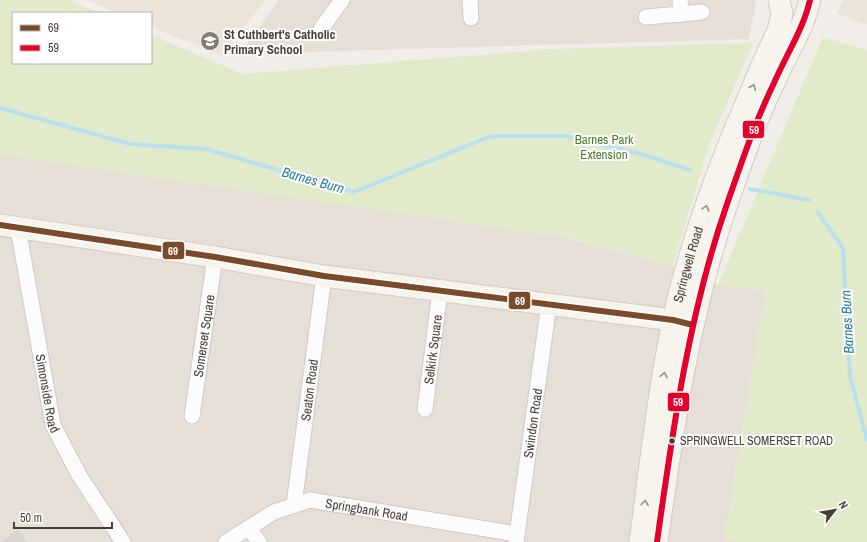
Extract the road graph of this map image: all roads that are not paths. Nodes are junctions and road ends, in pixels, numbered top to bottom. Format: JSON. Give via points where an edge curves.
{"nodes":[{"id":1,"x":342,"y":0,"type":"edge"},
{"id":2,"x":470,"y":0,"type":"edge"},
{"id":3,"x":779,"y":0,"type":"edge"},
{"id":4,"x":792,"y":0,"type":"edge"},
{"id":5,"x":802,"y":0,"type":"edge"},
{"id":6,"x":810,"y":0,"type":"edge"},
{"id":7,"x":680,"y":7,"type":"edge"},
{"id":8,"x":702,"y":12,"type":"dead end"},
{"id":9,"x":646,"y":17,"type":"dead end"},
{"id":10,"x":471,"y":18,"type":"dead end"},
{"id":11,"x":321,"y":29,"type":"dead end"},
{"id":12,"x":9,"y":227,"type":"edge"},
{"id":13,"x":215,"y":257,"type":"junction"},
{"id":14,"x":324,"y":276,"type":"junction"},
{"id":15,"x":440,"y":291,"type":"junction"},
{"id":16,"x":549,"y":304,"type":"junction"},
{"id":17,"x":683,"y":322,"type":"junction"},
{"id":18,"x":424,"y":409,"type":"dead end"},
{"id":19,"x":192,"y":416,"type":"dead end"},
{"id":20,"x":294,"y":505,"type":"junction"},
{"id":21,"x":249,"y":528,"type":"junction"},
{"id":22,"x":517,"y":538,"type":"edge"},
{"id":23,"x":123,"y":542,"type":"edge"},
{"id":24,"x":226,"y":542,"type":"edge"},
{"id":25,"x":259,"y":542,"type":"edge"},
{"id":26,"x":640,"y":542,"type":"edge"},
{"id":27,"x":657,"y":542,"type":"edge"}],
"edges":[{"from":1,"to":11,"type":"street"},
{"from":2,"to":10,"type":"street"},
{"from":17,"to":3,"type":"main road","name":"Springwell Road","one_way":true,"via":[[694,244],[736,127],[778,31],[782,14]]},
{"from":4,"to":5,"type":"main road"},
{"from":6,"to":17,"type":"main road","name":"Springwell Road","via":[[806,19],[774,83],[753,134]]},
{"from":7,"to":8,"type":"street"},
{"from":7,"to":9,"type":"street"},
{"from":12,"to":13,"type":"main road"},
{"from":12,"to":23,"type":"street","name":"Simonside Road","via":[[53,425],[79,475]]},
{"from":13,"to":14,"type":"main road"},
{"from":13,"to":19,"type":"street","name":"Somerset Square"},
{"from":14,"to":15,"type":"main road"},
{"from":14,"to":20,"type":"street","name":"Seaton Road"},
{"from":15,"to":16,"type":"main road"},
{"from":15,"to":18,"type":"street","name":"Selkirk Square"},
{"from":16,"to":17,"type":"main road"},
{"from":16,"to":22,"type":"street","name":"Swindon Road"},
{"from":26,"to":17,"type":"main road","name":"Springwell Road","one_way":true,"via":[[661,390]]},
{"from":17,"to":27,"type":"main road","name":"Springwell Road","via":[[680,395]]},
{"from":20,"to":21,"type":"street","name":"Springbank Road","via":[[274,512]]},
{"from":20,"to":22,"type":"street","name":"Springbank Road","via":[[310,500]]},
{"from":21,"to":24,"type":"street","name":"Springbank Road"},
{"from":21,"to":25,"type":"street"}]}
